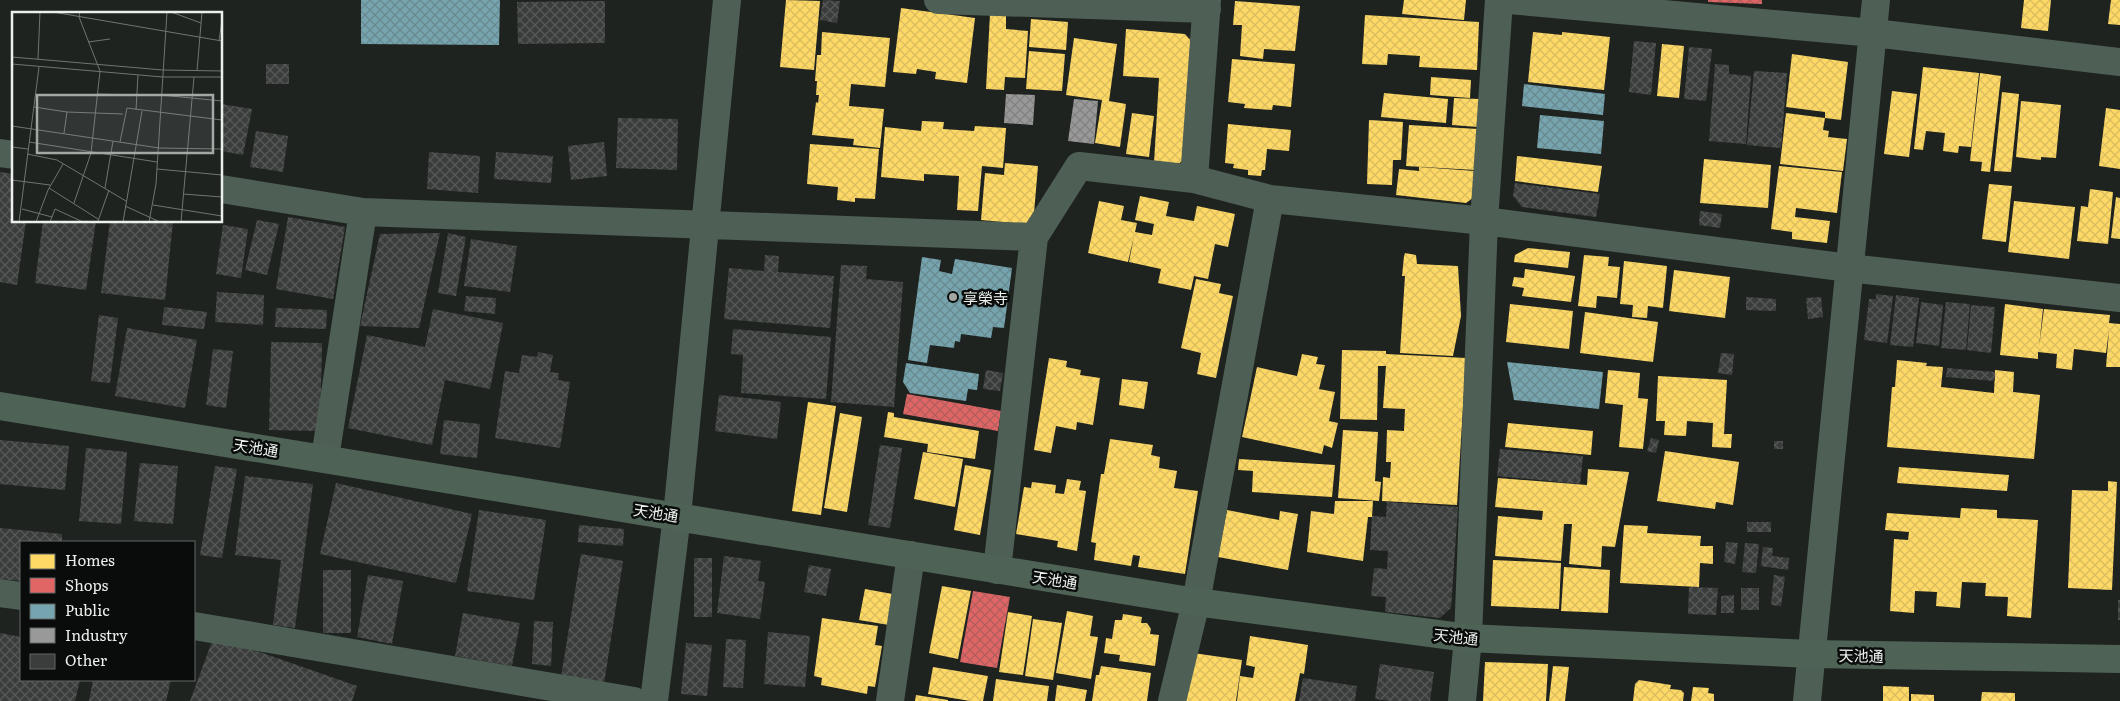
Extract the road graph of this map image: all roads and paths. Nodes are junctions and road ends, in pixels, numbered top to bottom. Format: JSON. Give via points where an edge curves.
{"nodes":[{"id":1,"x":726,"y":0,"type":"edge"},
{"id":2,"x":938,"y":0,"type":"edge"},
{"id":3,"x":1499,"y":0,"type":"edge"},
{"id":4,"x":1510,"y":0,"type":"edge"},
{"id":5,"x":1876,"y":0,"type":"edge"},
{"id":6,"x":1207,"y":5,"type":"edge"},
{"id":7,"x":1874,"y":33,"type":"junction"},
{"id":8,"x":2120,"y":62,"type":"edge"},
{"id":9,"x":1194,"y":179,"type":"junction"},
{"id":10,"x":222,"y":189,"type":"edge"},
{"id":11,"x":1270,"y":199,"type":"junction"},
{"id":12,"x":363,"y":212,"type":"junction"},
{"id":13,"x":1484,"y":221,"type":"junction"},
{"id":14,"x":705,"y":225,"type":"junction"},
{"id":15,"x":1034,"y":237,"type":"junction"},
{"id":16,"x":1849,"y":268,"type":"junction"},
{"id":17,"x":2120,"y":298,"type":"edge"},
{"id":18,"x":0,"y":406,"type":"edge"},
{"id":19,"x":326,"y":458,"type":"junction"},
{"id":20,"x":677,"y":516,"type":"junction"},
{"id":21,"x":911,"y":555,"type":"junction"},
{"id":22,"x":997,"y":570,"type":"junction"},
{"id":23,"x":0,"y":592,"type":"edge"},
{"id":24,"x":20,"y":596,"type":"edge"},
{"id":25,"x":1196,"y":602,"type":"junction"},
{"id":26,"x":195,"y":626,"type":"edge"},
{"id":27,"x":1468,"y":638,"type":"junction"},
{"id":28,"x":1810,"y":654,"type":"junction"},
{"id":29,"x":2120,"y":659,"type":"edge"},
{"id":30,"x":634,"y":701,"type":"edge"},
{"id":31,"x":654,"y":701,"type":"edge"},
{"id":32,"x":890,"y":701,"type":"edge"},
{"id":33,"x":1172,"y":701,"type":"edge"},
{"id":34,"x":1462,"y":701,"type":"edge"},
{"id":35,"x":1807,"y":701,"type":"edge"}],
"edges":[{"from":1,"to":14,"type":"street"},
{"from":2,"to":6,"type":"street"},
{"from":3,"to":13,"type":"street"},
{"from":4,"to":7,"type":"street"},
{"from":5,"to":7,"type":"street"},
{"from":6,"to":9,"type":"street"},
{"from":7,"to":8,"type":"street"},
{"from":7,"to":16,"type":"street"},
{"from":9,"to":11,"type":"street"},
{"from":9,"to":15,"type":"street","via":[[1079,166]]},
{"from":10,"to":12,"type":"street"},
{"from":11,"to":13,"type":"street"},
{"from":11,"to":25,"type":"street"},
{"from":12,"to":14,"type":"street"},
{"from":12,"to":19,"type":"street"},
{"from":13,"to":16,"type":"street"},
{"from":13,"to":27,"type":"street"},
{"from":14,"to":15,"type":"street"},
{"from":14,"to":20,"type":"street"},
{"from":15,"to":22,"type":"street"},
{"from":16,"to":17,"type":"street"},
{"from":16,"to":28,"type":"street"},
{"from":18,"to":19,"type":"street","name":"天池通"},
{"from":19,"to":20,"type":"street","name":"天池通"},
{"from":20,"to":21,"type":"street","name":"天池通"},
{"from":20,"to":31,"type":"street"},
{"from":21,"to":22,"type":"street","name":"天池通"},
{"from":21,"to":32,"type":"street"},
{"from":22,"to":25,"type":"street","name":"天池通"},
{"from":23,"to":24,"type":"street"},
{"from":25,"to":27,"type":"street","name":"天池通"},
{"from":25,"to":33,"type":"street"},
{"from":26,"to":30,"type":"street"},
{"from":27,"to":28,"type":"street","name":"天池通"},
{"from":27,"to":34,"type":"street"},
{"from":28,"to":29,"type":"street","name":"天池通"},
{"from":28,"to":35,"type":"street"}]}
